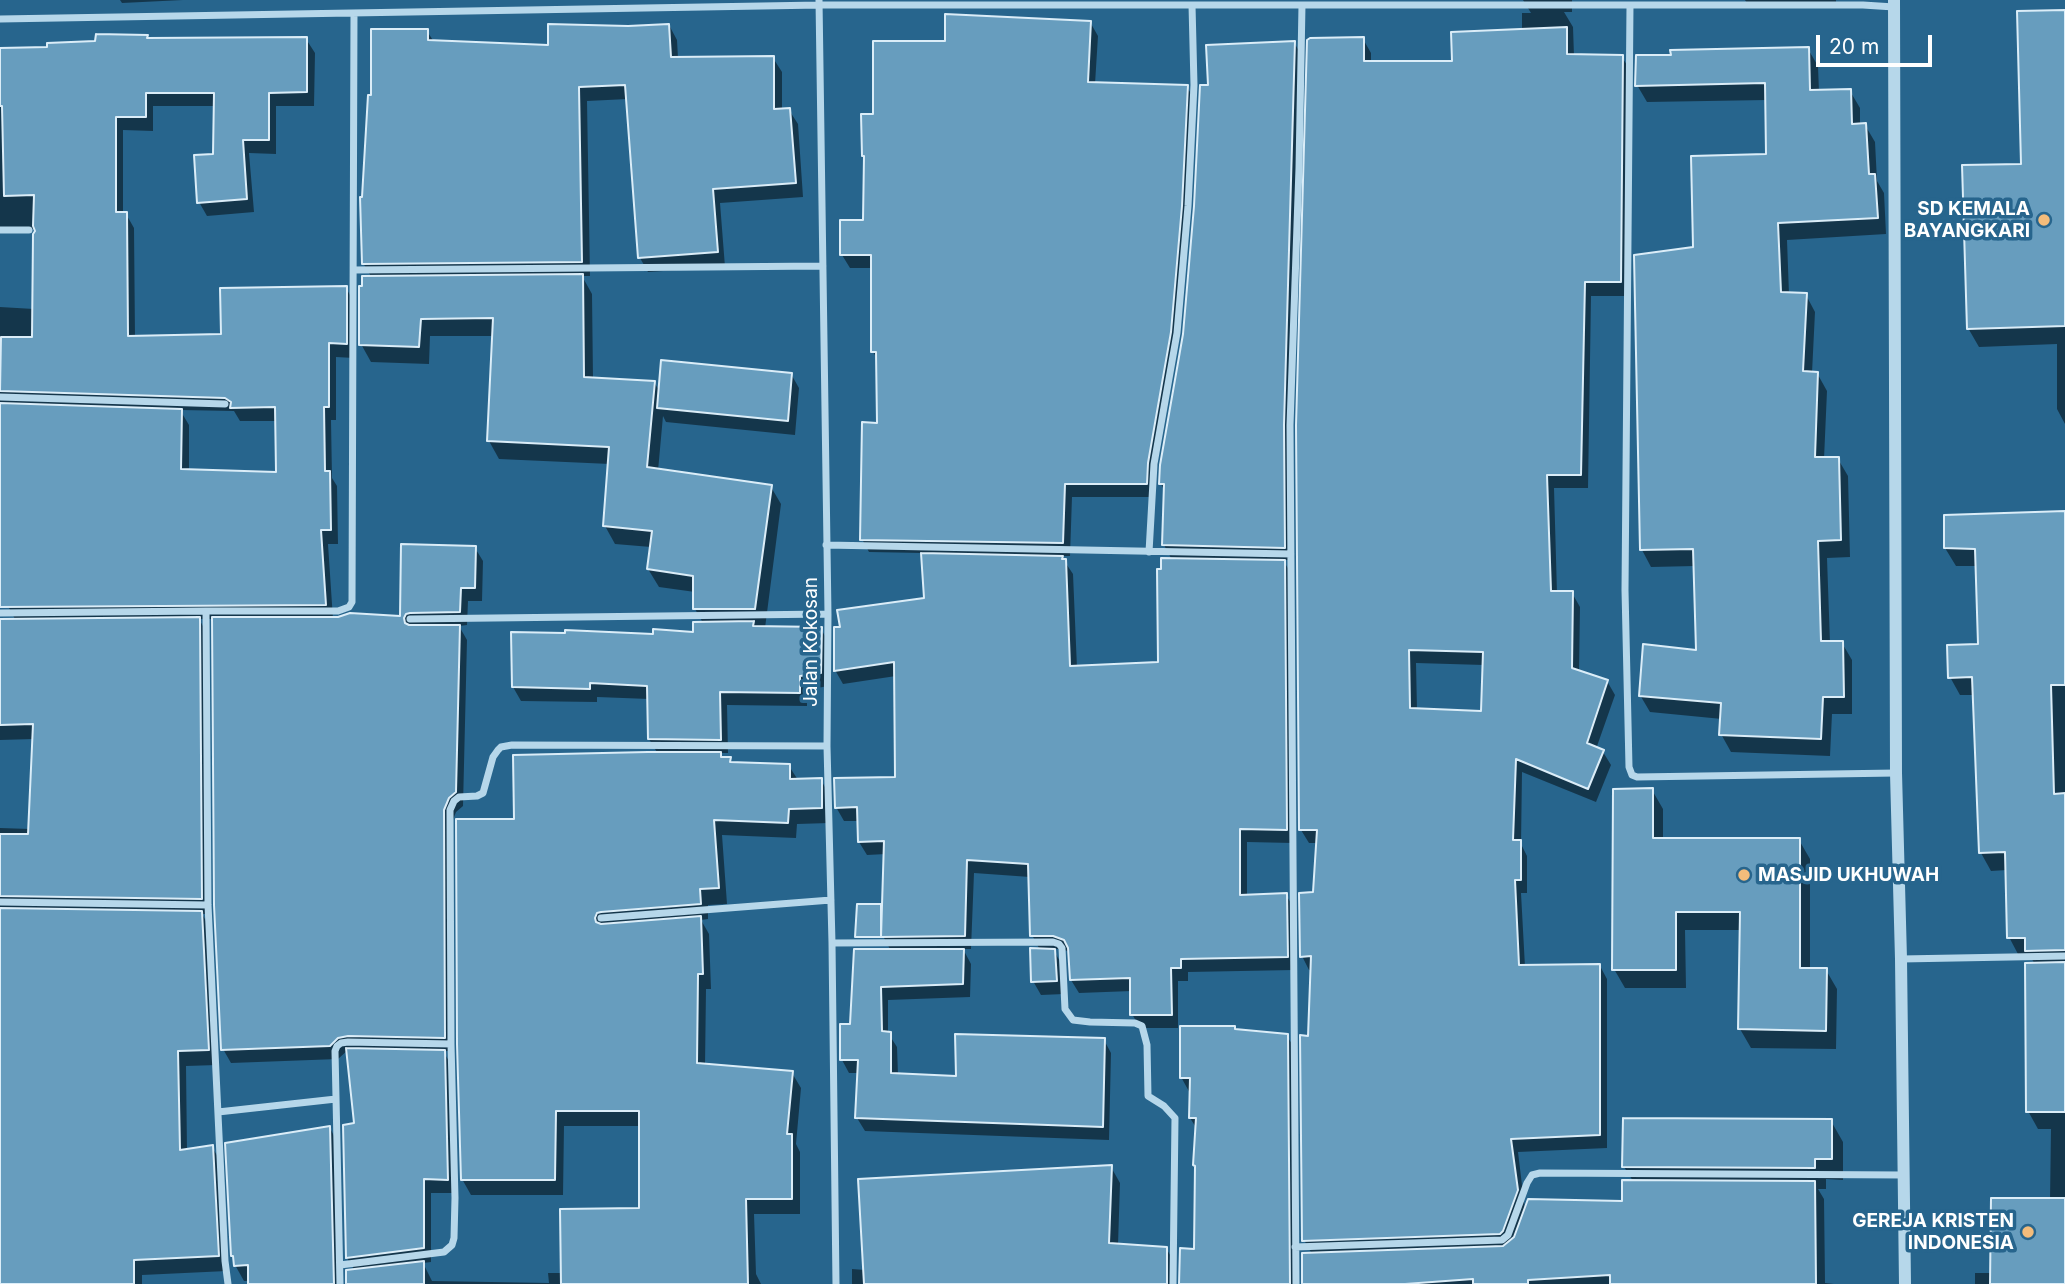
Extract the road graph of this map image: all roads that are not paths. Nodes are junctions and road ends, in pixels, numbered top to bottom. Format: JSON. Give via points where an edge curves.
{"nodes":[{"id":1,"x":819,"y":3,"type":"edge"},
{"id":2,"x":1894,"y":4,"type":"edge"},
{"id":3,"x":1192,"y":5,"type":"junction"},
{"id":4,"x":1302,"y":5,"type":"junction"},
{"id":5,"x":1630,"y":5,"type":"junction"},
{"id":6,"x":354,"y":13,"type":"junction"},
{"id":7,"x":0,"y":19,"type":"edge"},
{"id":8,"x":0,"y":230,"type":"edge"},
{"id":9,"x":29,"y":230,"type":"dead end"},
{"id":10,"x":823,"y":266,"type":"junction"},
{"id":11,"x":354,"y":270,"type":"junction"},
{"id":12,"x":0,"y":397,"type":"edge"},
{"id":13,"x":225,"y":404,"type":"dead end"},
{"id":14,"x":826,"y":545,"type":"junction"},
{"id":15,"x":1149,"y":552,"type":"junction"},
{"id":16,"x":1291,"y":554,"type":"junction"},
{"id":17,"x":206,"y":611,"type":"junction"},
{"id":18,"x":0,"y":613,"type":"edge"},
{"id":19,"x":828,"y":614,"type":"junction"},
{"id":20,"x":410,"y":619,"type":"dead end"},
{"id":21,"x":827,"y":746,"type":"junction"},
{"id":22,"x":1896,"y":773,"type":"junction"},
{"id":23,"x":831,"y":900,"type":"junction"},
{"id":24,"x":0,"y":902,"type":"edge"},
{"id":25,"x":208,"y":905,"type":"junction"},
{"id":26,"x":601,"y":918,"type":"dead end"},
{"id":27,"x":832,"y":943,"type":"junction"},
{"id":28,"x":2065,"y":956,"type":"edge"},
{"id":29,"x":1901,"y":959,"type":"junction"},
{"id":30,"x":451,"y":1044,"type":"junction"},
{"id":31,"x":336,"y":1099,"type":"junction"},
{"id":32,"x":218,"y":1112,"type":"junction"},
{"id":33,"x":1904,"y":1175,"type":"junction"},
{"id":34,"x":1296,"y":1247,"type":"junction"},
{"id":35,"x":340,"y":1265,"type":"junction"},
{"id":36,"x":228,"y":1284,"type":"edge"},
{"id":37,"x":340,"y":1284,"type":"edge"},
{"id":38,"x":836,"y":1284,"type":"edge"},
{"id":39,"x":1173,"y":1284,"type":"edge"},
{"id":40,"x":1296,"y":1284,"type":"edge"},
{"id":41,"x":1905,"y":1284,"type":"edge"}],
"edges":[{"from":1,"to":3,"type":"street"},
{"from":1,"to":6,"type":"street"},
{"from":1,"to":10,"type":"street","name":"Jalan Kokosan"},
{"from":2,"to":5,"type":"street"},
{"from":2,"to":22,"type":"street"},
{"from":3,"to":4,"type":"street"},
{"from":3,"to":15,"type":"street","via":[[1194,85],[1188,206],[1177,333],[1154,464]]},
{"from":4,"to":5,"type":"street"},
{"from":4,"to":16,"type":"street","via":[[1290,425]]},
{"from":5,"to":22,"type":"street","via":[[1625,576],[1629,767],[1637,777]]},
{"from":6,"to":7,"type":"street"},
{"from":6,"to":11,"type":"street"},
{"from":8,"to":9,"type":"street"},
{"from":10,"to":11,"type":"street"},
{"from":10,"to":14,"type":"street","name":"Jalan Kokosan"},
{"from":11,"to":17,"type":"street","via":[[352,602],[338,611]]},
{"from":12,"to":13,"type":"street"},
{"from":14,"to":15,"type":"street"},
{"from":14,"to":19,"type":"street","name":"Jalan Kokosan"},
{"from":15,"to":16,"type":"street"},
{"from":16,"to":34,"type":"street"},
{"from":17,"to":18,"type":"street"},
{"from":17,"to":25,"type":"street"},
{"from":19,"to":20,"type":"street"},
{"from":19,"to":21,"type":"street","name":"Jalan Kokosan"},
{"from":21,"to":23,"type":"street","name":"Jalan Kokosan"},
{"from":21,"to":30,"type":"street","via":[[501,747],[493,757],[483,793],[459,797],[450,810]]},
{"from":22,"to":29,"type":"street"},
{"from":23,"to":26,"type":"street"},
{"from":23,"to":27,"type":"street","name":"Jalan Kokosan"},
{"from":24,"to":25,"type":"street"},
{"from":25,"to":32,"type":"street"},
{"from":27,"to":38,"type":"street","name":"Jalan Kokosan"},
{"from":27,"to":39,"type":"street","via":[[1053,942],[1062,948],[1065,1009],[1073,1020],[1142,1026],[1148,1096],[1175,1118]]},
{"from":28,"to":29,"type":"street"},
{"from":29,"to":33,"type":"street"},
{"from":30,"to":31,"type":"street","via":[[341,1043],[334,1056]]},
{"from":30,"to":35,"type":"street","via":[[452,1245],[444,1252]]},
{"from":31,"to":32,"type":"street"},
{"from":31,"to":35,"type":"street"},
{"from":32,"to":36,"type":"street"},
{"from":33,"to":34,"type":"street","via":[[1540,1173],[1527,1183],[1502,1240]]},
{"from":33,"to":41,"type":"street"},
{"from":34,"to":40,"type":"street"},
{"from":35,"to":37,"type":"street"}]}
